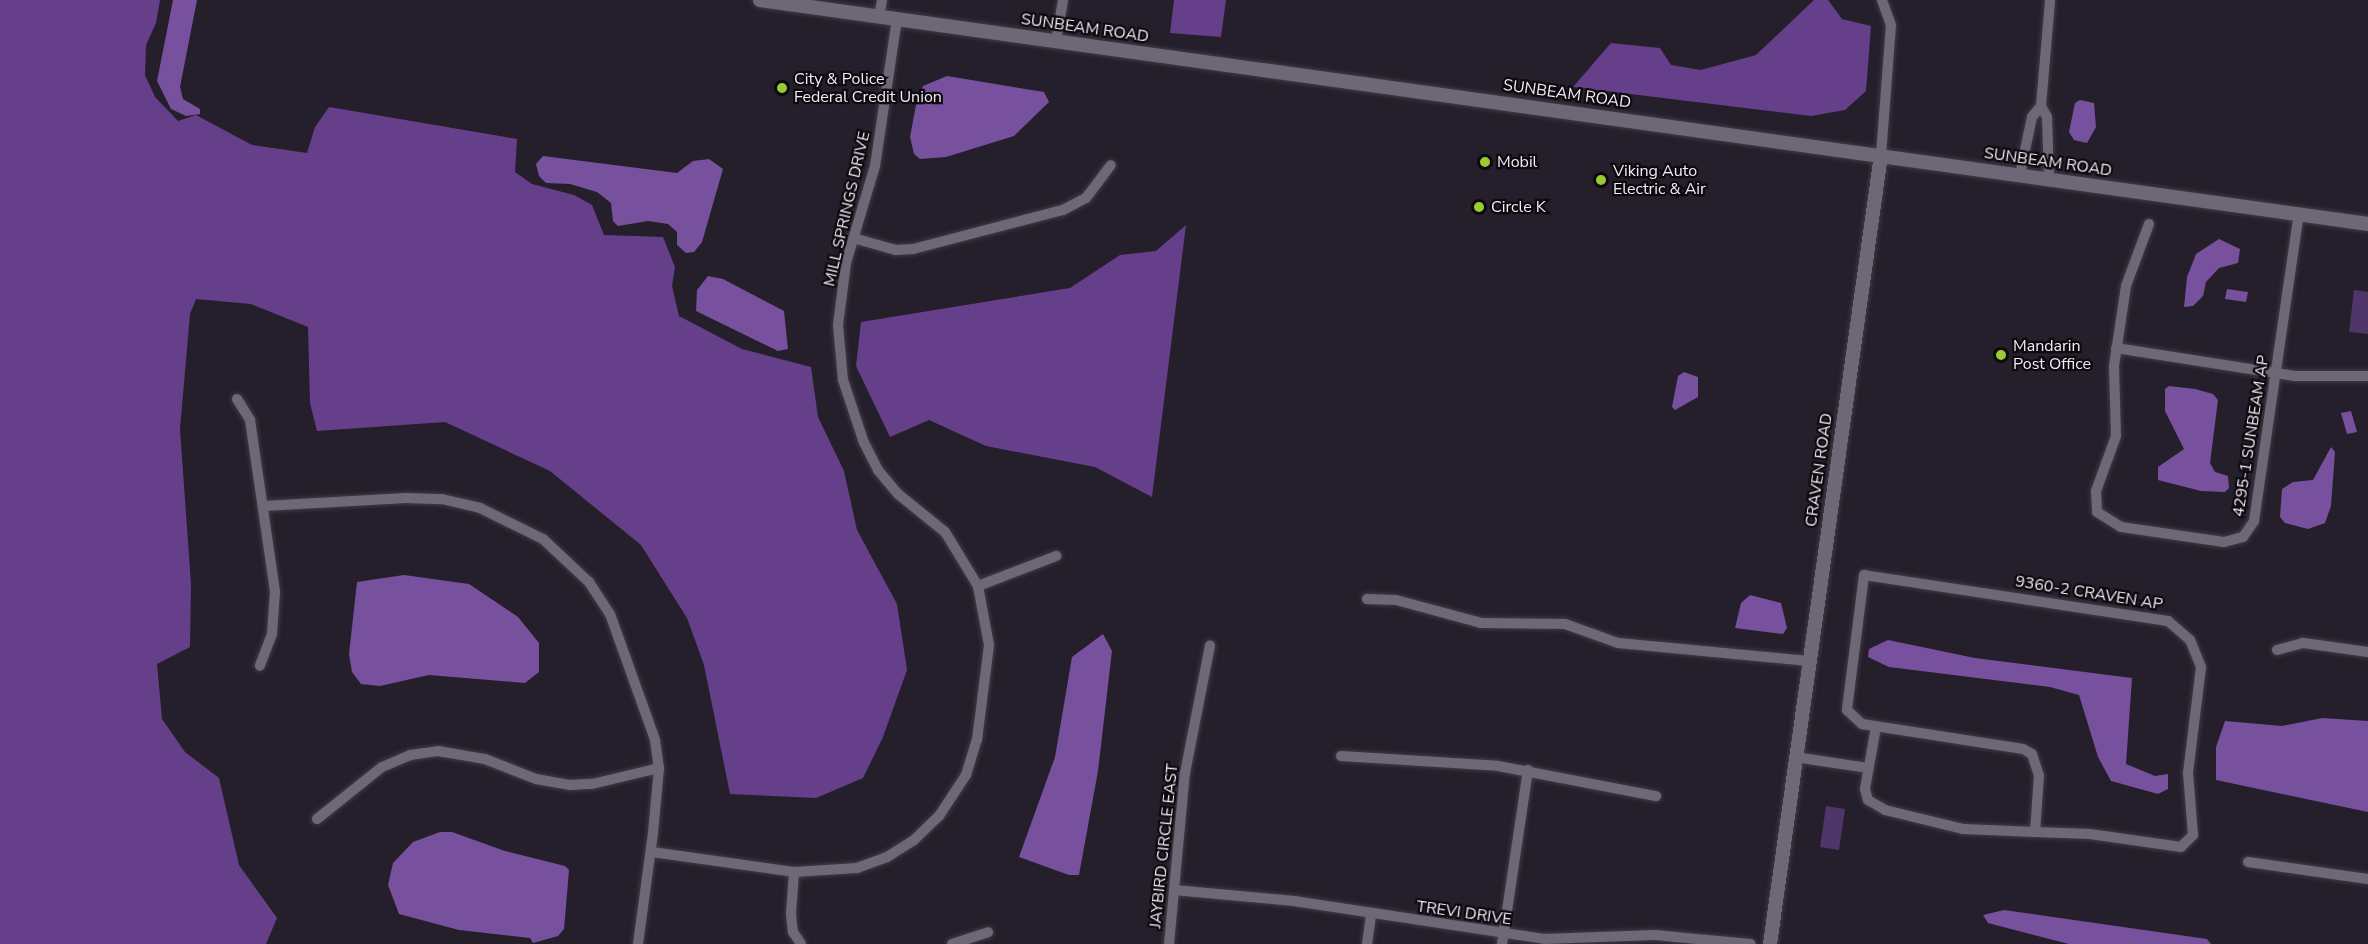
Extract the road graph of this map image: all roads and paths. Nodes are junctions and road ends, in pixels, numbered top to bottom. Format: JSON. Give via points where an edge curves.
{"nodes":[{"id":1,"x":760,"y":0,"type":"edge"},
{"id":2,"x":882,"y":0,"type":"edge"},
{"id":3,"x":1063,"y":0,"type":"edge"},
{"id":4,"x":1882,"y":0,"type":"edge"},
{"id":5,"x":2050,"y":0,"type":"edge"},
{"id":6,"x":879,"y":17,"type":"junction"},
{"id":7,"x":897,"y":19,"type":"junction"},
{"id":8,"x":1056,"y":41,"type":"junction"},
{"id":9,"x":2041,"y":106,"type":"junction"},
{"id":10,"x":1881,"y":155,"type":"junction"},
{"id":11,"x":1111,"y":165,"type":"dead end"},
{"id":12,"x":2020,"y":174,"type":"junction"},
{"id":13,"x":2049,"y":178,"type":"junction"},
{"id":14,"x":2299,"y":213,"type":"junction"},
{"id":15,"x":2368,"y":224,"type":"edge"},
{"id":16,"x":2149,"y":225,"type":"dead end"},
{"id":17,"x":853,"y":238,"type":"junction"},
{"id":18,"x":2116,"y":348,"type":"junction"},
{"id":19,"x":2276,"y":373,"type":"junction"},
{"id":20,"x":2368,"y":376,"type":"edge"},
{"id":21,"x":237,"y":399,"type":"dead end"},
{"id":22,"x":264,"y":506,"type":"junction"},
{"id":23,"x":1056,"y":556,"type":"dead end"},
{"id":24,"x":978,"y":586,"type":"junction"},
{"id":25,"x":1367,"y":599,"type":"dead end"},
{"id":26,"x":1210,"y":645,"type":"dead end"},
{"id":27,"x":2277,"y":650,"type":"dead end"},
{"id":28,"x":2368,"y":652,"type":"edge"},
{"id":29,"x":1809,"y":661,"type":"junction"},
{"id":30,"x":260,"y":666,"type":"dead end"},
{"id":31,"x":1876,"y":727,"type":"junction"},
{"id":32,"x":1341,"y":756,"type":"dead end"},
{"id":33,"x":1795,"y":758,"type":"junction"},
{"id":34,"x":659,"y":768,"type":"junction"},
{"id":35,"x":1868,"y":768,"type":"junction"},
{"id":36,"x":1528,"y":770,"type":"junction"},
{"id":37,"x":1656,"y":796,"type":"dead end"},
{"id":38,"x":317,"y":819,"type":"dead end"},
{"id":39,"x":2035,"y":832,"type":"junction"},
{"id":40,"x":652,"y":852,"type":"junction"},
{"id":41,"x":2248,"y":862,"type":"dead end"},
{"id":42,"x":794,"y":872,"type":"junction"},
{"id":43,"x":2368,"y":879,"type":"edge"},
{"id":44,"x":1174,"y":890,"type":"junction"},
{"id":45,"x":1371,"y":915,"type":"junction"},
{"id":46,"x":987,"y":932,"type":"dead end"},
{"id":47,"x":1503,"y":939,"type":"edge"},
{"id":48,"x":638,"y":944,"type":"edge"},
{"id":49,"x":801,"y":944,"type":"edge"},
{"id":50,"x":952,"y":944,"type":"edge"},
{"id":51,"x":1169,"y":944,"type":"edge"},
{"id":52,"x":1367,"y":944,"type":"edge"},
{"id":53,"x":1751,"y":944,"type":"edge"},
{"id":54,"x":1770,"y":944,"type":"edge"}],
"edges":[{"from":1,"to":6,"type":"street","name":"SUNBEAM ROAD"},
{"from":2,"to":6,"type":"street"},
{"from":3,"to":8,"type":"street"},
{"from":4,"to":10,"type":"street","name":"CRAVEN ROAD","via":[[1890,25]]},
{"from":5,"to":9,"type":"street"},
{"from":6,"to":7,"type":"street","name":"SUNBEAM ROAD"},
{"from":7,"to":8,"type":"street","name":"SUNBEAM ROAD"},
{"from":7,"to":17,"type":"street","name":"MILL SPRINGS DRIVE","via":[[874,166]]},
{"from":8,"to":10,"type":"street","name":"SUNBEAM ROAD"},
{"from":9,"to":12,"type":"street","via":[[2032,117]]},
{"from":9,"to":13,"type":"street","via":[[2047,117]]},
{"from":10,"to":12,"type":"street","name":"SUNBEAM ROAD"},
{"from":10,"to":29,"type":"street","name":"CRAVEN ROAD"},
{"from":11,"to":17,"type":"street","via":[[1086,198],[1063,210],[913,249],[896,250]]},
{"from":12,"to":13,"type":"street","name":"SUNBEAM ROAD"},
{"from":13,"to":14,"type":"street","name":"SUNBEAM ROAD"},
{"from":14,"to":15,"type":"street","name":"SUNBEAM ROAD"},
{"from":14,"to":19,"type":"street","name":"4295-1 SUNBEAM AP"},
{"from":16,"to":18,"type":"street","name":"4295-1 SUNBEAM AP","via":[[2126,286]]},
{"from":17,"to":24,"type":"street","name":"MILL SPRINGS DRIVE","via":[[838,325],[843,380],[864,443],[878,470],[898,494],[945,532]]},
{"from":18,"to":19,"type":"street"},
{"from":18,"to":19,"type":"street","name":"4295-1 SUNBEAM AP","via":[[2116,436],[2095,503],[2102,518],[2132,528],[2224,542],[2244,537],[2254,520]]},
{"from":19,"to":20,"type":"street","via":[[2320,378]]},
{"from":21,"to":22,"type":"street","via":[[250,420]]},
{"from":22,"to":30,"type":"street","via":[[276,613]]},
{"from":22,"to":34,"type":"street","via":[[442,500],[480,508],[543,538],[574,566],[610,614],[655,740]]},
{"from":23,"to":24,"type":"street"},
{"from":24,"to":42,"type":"street","name":"MILL SPRINGS DRIVE","via":[[989,645],[976,740],[966,775],[939,816],[914,840],[887,857],[831,872]]},
{"from":25,"to":29,"type":"street","via":[[1396,600],[1480,623],[1566,624],[1618,643]]},
{"from":26,"to":44,"type":"street","name":"JAYBIRD CIRCLE EAST","via":[[1185,773]]},
{"from":27,"to":28,"type":"street","via":[[2302,643]]},
{"from":29,"to":33,"type":"street","name":"CRAVEN ROAD"},
{"from":31,"to":35,"type":"street","name":"9360-2 CRAVEN AP"},
{"from":31,"to":39,"type":"street","via":[[2023,749],[2032,754],[2039,775]]},
{"from":31,"to":39,"type":"street","name":"9360-2 CRAVEN AP","via":[[1862,724],[1847,710],[1864,575],[2168,621],[2190,640],[2201,668],[2188,773],[2194,822],[2189,842],[2181,847],[2090,834]]},
{"from":32,"to":36,"type":"street"},
{"from":33,"to":35,"type":"street"},
{"from":33,"to":54,"type":"street","name":"CRAVEN ROAD"},
{"from":34,"to":38,"type":"street","via":[[592,784],[570,785],[536,779],[485,759],[438,751],[410,755],[382,767]]},
{"from":34,"to":40,"type":"street"},
{"from":35,"to":39,"type":"street","name":"9360-2 CRAVEN AP","via":[[1865,789],[1869,800],[1885,810],[1963,829]]},
{"from":36,"to":37,"type":"street"},
{"from":36,"to":47,"type":"street"},
{"from":40,"to":42,"type":"street","name":"MILL SPRINGS DRIVE"},
{"from":40,"to":48,"type":"street"},
{"from":41,"to":43,"type":"street"},
{"from":42,"to":49,"type":"street","via":[[791,914],[793,932]]},
{"from":44,"to":45,"type":"street","name":"TREVI DRIVE","via":[[1294,901]]},
{"from":44,"to":51,"type":"street","name":"JAYBIRD CIRCLE EAST"},
{"from":45,"to":47,"type":"street","name":"TREVI DRIVE"},
{"from":45,"to":52,"type":"street"},
{"from":46,"to":50,"type":"street"},
{"from":47,"to":53,"type":"street","name":"TREVI DRIVE","via":[[1655,935]]}]}
